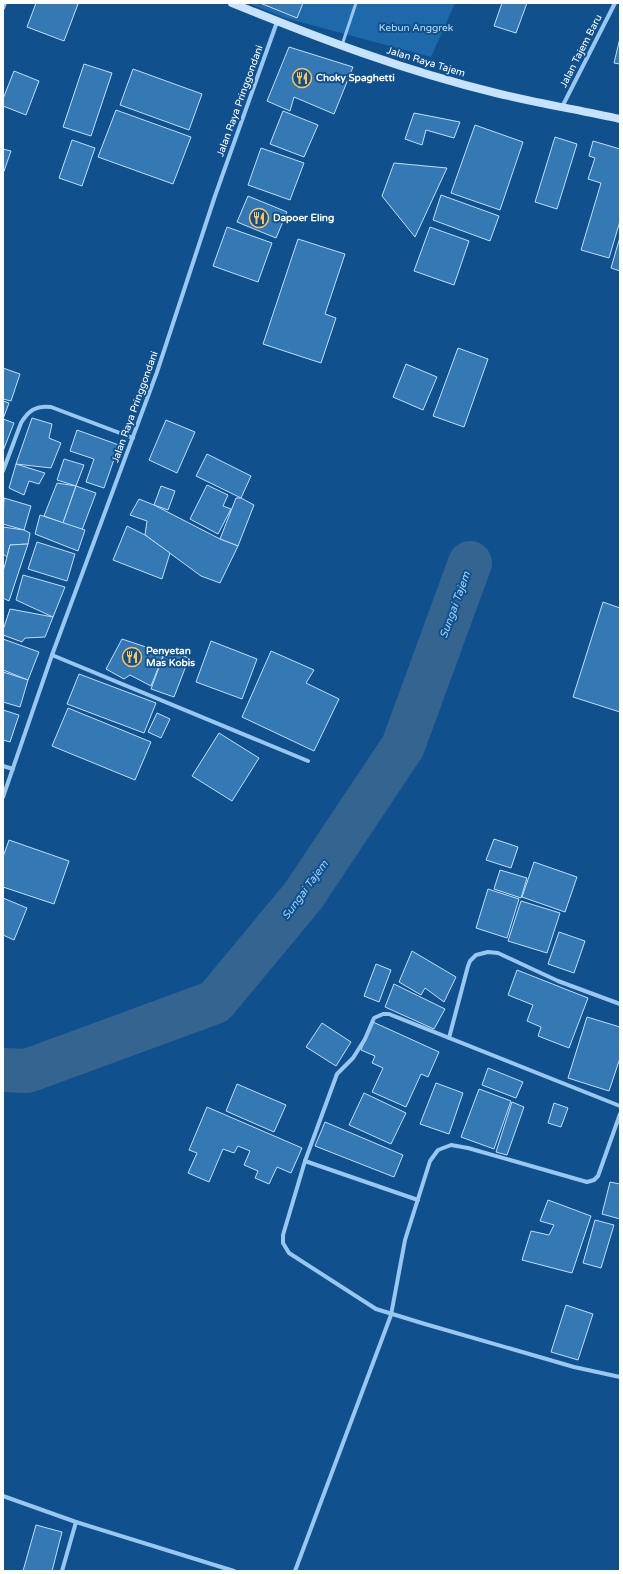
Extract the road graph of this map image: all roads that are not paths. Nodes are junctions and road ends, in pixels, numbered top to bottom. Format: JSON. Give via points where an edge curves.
{"nodes":[{"id":1,"x":5,"y":3,"type":"edge"},
{"id":2,"x":232,"y":3,"type":"edge"},
{"id":3,"x":356,"y":3,"type":"edge"},
{"id":4,"x":615,"y":3,"type":"edge"},
{"id":5,"x":3,"y":8,"type":"edge"},
{"id":6,"x":278,"y":22,"type":"junction"},
{"id":7,"x":341,"y":46,"type":"junction"},
{"id":8,"x":562,"y":107,"type":"junction"},
{"id":9,"x":620,"y":119,"type":"edge"},
{"id":10,"x":133,"y":438,"type":"junction"},
{"id":11,"x":3,"y":471,"type":"edge"},
{"id":12,"x":52,"y":655,"type":"junction"},
{"id":13,"x":308,"y":761,"type":"dead end"},
{"id":14,"x":3,"y":766,"type":"edge"},
{"id":15,"x":13,"y":769,"type":"junction"},
{"id":16,"x":3,"y":797,"type":"edge"},
{"id":17,"x":620,"y":1004,"type":"edge"},
{"id":18,"x":449,"y":1038,"type":"junction"},
{"id":19,"x":620,"y":1106,"type":"edge"},
{"id":20,"x":620,"y":1114,"type":"edge"},
{"id":21,"x":304,"y":1161,"type":"junction"},
{"id":22,"x":418,"y":1200,"type":"junction"},
{"id":23,"x":392,"y":1315,"type":"junction"},
{"id":24,"x":620,"y":1377,"type":"edge"},
{"id":25,"x":3,"y":1496,"type":"edge"},
{"id":26,"x":76,"y":1522,"type":"junction"},
{"id":27,"x":62,"y":1571,"type":"edge"},
{"id":28,"x":234,"y":1571,"type":"edge"},
{"id":29,"x":295,"y":1571,"type":"edge"}],
"edges":[{"from":1,"to":5,"type":"street"},
{"from":2,"to":6,"type":"main road","name":"Jalan Raya Tajem"},
{"from":3,"to":7,"type":"lane"},
{"from":4,"to":8,"type":"street","name":"Jalan Tajem Baru"},
{"from":6,"to":7,"type":"main road","name":"Jalan Raya Tajem"},
{"from":6,"to":10,"type":"street","name":"Jalan Raya Pringgondani","via":[[215,196]]},
{"from":7,"to":8,"type":"main road","name":"Jalan Raya Tajem","via":[[488,91]]},
{"from":8,"to":9,"type":"main road","name":"Jalan Raya Tajem"},
{"from":10,"to":11,"type":"street","via":[[43,406],[30,411],[23,420]]},
{"from":10,"to":12,"type":"street","name":"Jalan Raya Pringgondani"},
{"from":12,"to":13,"type":"street"},
{"from":12,"to":15,"type":"street","name":"Jalan Raya Pringgondani"},
{"from":14,"to":15,"type":"street"},
{"from":15,"to":16,"type":"street","name":"Jalan Raya Pringgondani"},
{"from":17,"to":18,"type":"street","via":[[558,981],[498,953],[482,953],[476,955],[468,966]]},
{"from":18,"to":19,"type":"street"},
{"from":18,"to":21,"type":"street","via":[[389,1014],[374,1018],[353,1058],[337,1074]]},
{"from":20,"to":22,"type":"street","via":[[598,1176],[594,1180],[583,1182],[452,1145],[438,1150],[430,1161]]},
{"from":21,"to":22,"type":"street"},
{"from":21,"to":23,"type":"street","via":[[286,1223],[283,1243],[289,1253],[376,1309]]},
{"from":22,"to":23,"type":"street","via":[[405,1240]]},
{"from":23,"to":24,"type":"street","via":[[574,1367]]},
{"from":23,"to":29,"type":"street"},
{"from":25,"to":26,"type":"street"},
{"from":26,"to":27,"type":"street"},
{"from":26,"to":28,"type":"street"}]}
